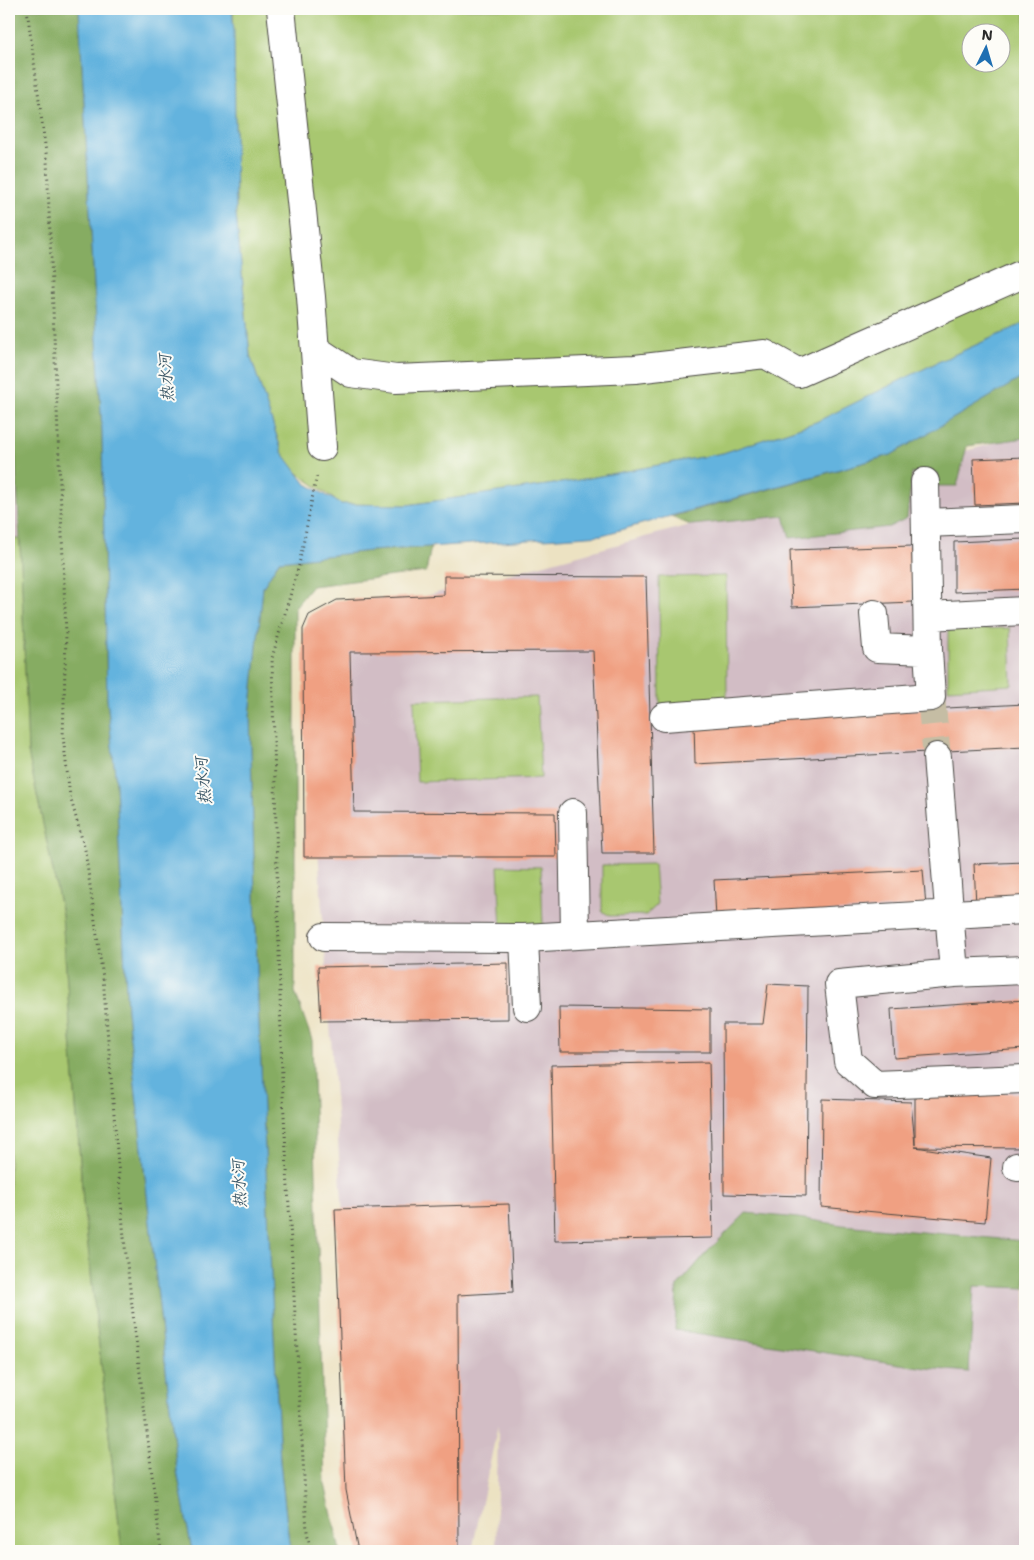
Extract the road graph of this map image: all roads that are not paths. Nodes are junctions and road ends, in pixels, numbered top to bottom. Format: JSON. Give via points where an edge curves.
{"nodes":[{"id":1,"x":281,"y":9,"type":"edge"},
{"id":2,"x":1025,"y":273,"type":"edge"},
{"id":3,"x":315,"y":349,"type":"junction"},
{"id":4,"x":320,"y":459,"type":"road end"},
{"id":5,"x":925,"y":482,"type":"dead end"},
{"id":6,"x":1025,"y":519,"type":"edge"},
{"id":7,"x":926,"y":524,"type":"junction"},
{"id":8,"x":1025,"y":611,"type":"edge"},
{"id":9,"x":874,"y":614,"type":"dead end"},
{"id":10,"x":928,"y":616,"type":"junction"},
{"id":11,"x":928,"y":650,"type":"junction"},
{"id":12,"x":664,"y":717,"type":"dead end"},
{"id":13,"x":937,"y":757,"type":"tunnel mouth"},
{"id":14,"x":573,"y":813,"type":"dead end"},
{"id":15,"x":1025,"y":910,"type":"edge"},
{"id":16,"x":949,"y":914,"type":"junction"},
{"id":17,"x":575,"y":935,"type":"junction"},
{"id":18,"x":324,"y":937,"type":"dead end"},
{"id":19,"x":524,"y":938,"type":"junction"},
{"id":20,"x":1025,"y":970,"type":"edge"},
{"id":21,"x":954,"y":973,"type":"junction"},
{"id":22,"x":527,"y":1007,"type":"dead end"},
{"id":23,"x":1025,"y":1079,"type":"edge"}],
"edges":[{"from":1,"to":3,"type":"street"},
{"from":2,"to":3,"type":"street","via":[[799,373],[765,354],[635,369],[396,379],[351,373]]},
{"from":3,"to":4,"type":"street"},
{"from":5,"to":7,"type":"street"},
{"from":6,"to":7,"type":"street"},
{"from":7,"to":10,"type":"street"},
{"from":8,"to":10,"type":"street"},
{"from":9,"to":11,"type":"street","via":[[876,648]]},
{"from":10,"to":11,"type":"street"},
{"from":11,"to":12,"type":"street","via":[[932,697]]},
{"from":13,"to":16,"type":"street"},
{"from":14,"to":17,"type":"street"},
{"from":15,"to":16,"type":"street"},
{"from":16,"to":17,"type":"street"},
{"from":16,"to":21,"type":"street"},
{"from":17,"to":19,"type":"street"},
{"from":18,"to":19,"type":"street"},
{"from":19,"to":22,"type":"street"},
{"from":20,"to":21,"type":"street"},
{"from":21,"to":23,"type":"street","via":[[839,984],[848,1061],[875,1085]]}]}
